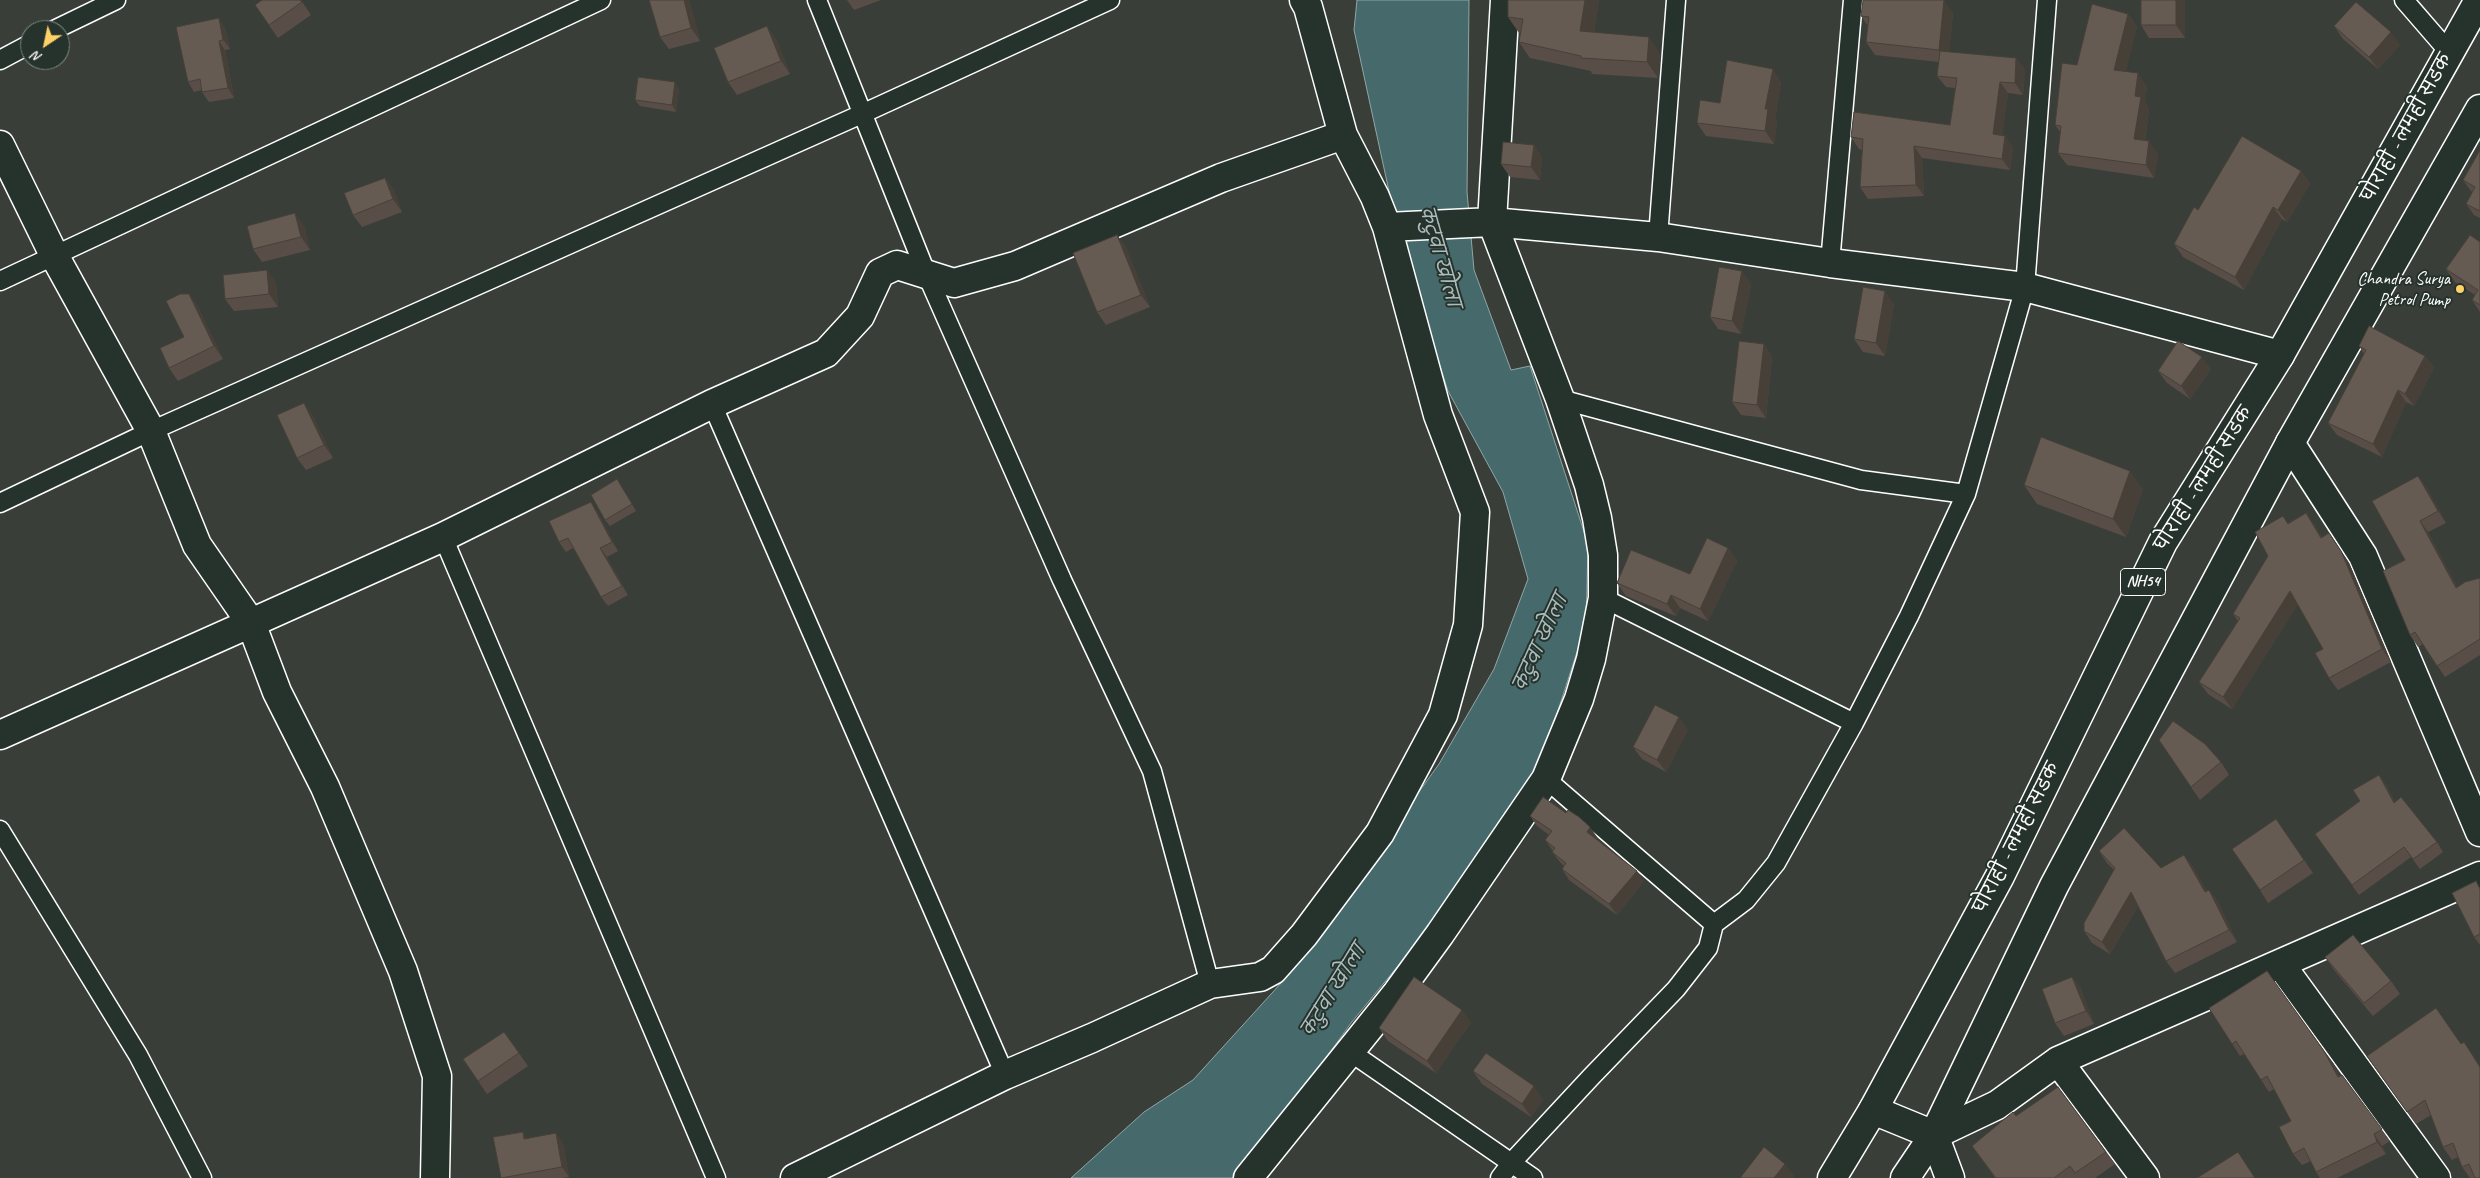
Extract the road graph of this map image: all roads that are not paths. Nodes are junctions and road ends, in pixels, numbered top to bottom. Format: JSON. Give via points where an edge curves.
{"nodes":[{"id":1,"x":116,"y":0,"type":"edge"},
{"id":2,"x":601,"y":0,"type":"edge"},
{"id":3,"x":817,"y":0,"type":"edge"},
{"id":4,"x":1110,"y":0,"type":"edge"},
{"id":5,"x":1304,"y":0,"type":"edge"},
{"id":6,"x":1505,"y":0,"type":"edge"},
{"id":7,"x":1676,"y":0,"type":"edge"},
{"id":8,"x":1853,"y":0,"type":"edge"},
{"id":9,"x":2047,"y":0,"type":"edge"},
{"id":10,"x":2404,"y":0,"type":"edge"},
{"id":11,"x":2479,"y":0,"type":"edge"},
{"id":12,"x":70,"y":22,"type":"edge"},
{"id":13,"x":20,"y":49,"type":"edge"},
{"id":14,"x":2449,"y":52,"type":"junction"},
{"id":15,"x":0,"y":60,"type":"edge"},
{"id":16,"x":2480,"y":109,"type":"edge"},
{"id":17,"x":864,"y":114,"type":"junction"},
{"id":18,"x":1343,"y":135,"type":"junction"},
{"id":19,"x":0,"y":145,"type":"edge"},
{"id":20,"x":1492,"y":222,"type":"junction"},
{"id":21,"x":1387,"y":227,"type":"junction"},
{"id":22,"x":1658,"y":237,"type":"junction"},
{"id":23,"x":54,"y":256,"type":"junction"},
{"id":24,"x":1830,"y":263,"type":"junction"},
{"id":25,"x":927,"y":275,"type":"junction"},
{"id":26,"x":0,"y":281,"type":"edge"},
{"id":27,"x":2025,"y":287,"type":"junction"},
{"id":28,"x":2280,"y":355,"type":"junction"},
{"id":29,"x":1560,"y":399,"type":"junction"},
{"id":30,"x":712,"y":404,"type":"junction"},
{"id":31,"x":151,"y":431,"type":"junction"},
{"id":32,"x":2290,"y":443,"type":"junction"},
{"id":33,"x":1966,"y":494,"type":"junction"},
{"id":34,"x":0,"y":503,"type":"edge"},
{"id":35,"x":443,"y":537,"type":"junction"},
{"id":36,"x":1603,"y":598,"type":"junction"},
{"id":37,"x":251,"y":623,"type":"junction"},
{"id":38,"x":1854,"y":723,"type":"junction"},
{"id":39,"x":0,"y":734,"type":"edge"},
{"id":40,"x":1546,"y":779,"type":"junction"},
{"id":41,"x":0,"y":830,"type":"edge"},
{"id":42,"x":2480,"y":832,"type":"edge"},
{"id":43,"x":2480,"y":876,"type":"edge"},
{"id":44,"x":1714,"y":924,"type":"junction"},
{"id":45,"x":2280,"y":965,"type":"junction"},
{"id":46,"x":1210,"y":984,"type":"junction"},
{"id":47,"x":1349,"y":1052,"type":"junction"},
{"id":48,"x":2058,"y":1061,"type":"junction"},
{"id":49,"x":1005,"y":1075,"type":"junction"},
{"id":50,"x":1873,"y":1110,"type":"junction"},
{"id":51,"x":1934,"y":1135,"type":"junction"},
{"id":52,"x":1512,"y":1162,"type":"junction"},
{"id":53,"x":202,"y":1178,"type":"edge"},
{"id":54,"x":435,"y":1178,"type":"edge"},
{"id":55,"x":716,"y":1178,"type":"edge"},
{"id":56,"x":795,"y":1178,"type":"edge"},
{"id":57,"x":1248,"y":1178,"type":"edge"},
{"id":58,"x":1500,"y":1178,"type":"edge"},
{"id":59,"x":1533,"y":1178,"type":"edge"},
{"id":60,"x":1832,"y":1178,"type":"edge"},
{"id":61,"x":1905,"y":1178,"type":"edge"},
{"id":62,"x":1950,"y":1178,"type":"edge"},
{"id":63,"x":2145,"y":1178,"type":"edge"},
{"id":64,"x":2436,"y":1178,"type":"edge"}],
"edges":[{"from":1,"to":12,"type":"lane"},
{"from":2,"to":23,"type":"lane"},
{"from":3,"to":17,"type":"lane"},
{"from":4,"to":17,"type":"lane"},
{"from":5,"to":18,"type":"street"},
{"from":6,"to":20,"type":"street"},
{"from":7,"to":22,"type":"lane"},
{"from":8,"to":24,"type":"lane"},
{"from":9,"to":27,"type":"lane"},
{"from":10,"to":14,"type":"lane"},
{"from":11,"to":14,"type":"street","name":"घोराही - लमही सडक","number":"NH54"},
{"from":13,"to":15,"type":"lane"},
{"from":14,"to":28,"type":"street","name":"घोराही - लमही सडक","number":"NH54"},
{"from":16,"to":32,"type":"street"},
{"from":17,"to":25,"type":"lane"},
{"from":17,"to":31,"type":"lane"},
{"from":18,"to":21,"type":"street"},
{"from":18,"to":25,"type":"street","via":[[1204,185],[1014,266],[954,283]]},
{"from":19,"to":23,"type":"street"},
{"from":20,"to":21,"type":"street"},
{"from":20,"to":22,"type":"street"},
{"from":20,"to":29,"type":"street"},
{"from":21,"to":46,"type":"street","via":[[1438,415],[1474,512],[1468,625],[1443,715],[1380,833],[1304,935],[1273,970],[1260,977]]},
{"from":22,"to":24,"type":"street"},
{"from":23,"to":26,"type":"lane"},
{"from":23,"to":31,"type":"street"},
{"from":24,"to":27,"type":"street"},
{"from":25,"to":30,"type":"street","via":[[897,265],[880,273],[860,316],[826,353]]},
{"from":25,"to":46,"type":"lane","via":[[1062,580],[1152,771]]},
{"from":27,"to":28,"type":"street"},
{"from":27,"to":33,"type":"lane"},
{"from":28,"to":50,"type":"street","name":"घोराही - लमही सडक","number":"NH54","via":[[2163,542],[2000,876]]},
{"from":29,"to":33,"type":"lane","via":[[1861,480]]},
{"from":29,"to":36,"type":"street","via":[[1597,518],[1603,555]]},
{"from":30,"to":35,"type":"street"},
{"from":30,"to":49,"type":"lane"},
{"from":31,"to":34,"type":"lane"},
{"from":31,"to":37,"type":"street","via":[[197,545]]},
{"from":32,"to":42,"type":"street","via":[[2363,556]]},
{"from":32,"to":51,"type":"street","via":[[2054,886]]},
{"from":33,"to":38,"type":"lane"},
{"from":35,"to":37,"type":"street"},
{"from":35,"to":55,"type":"lane"},
{"from":36,"to":38,"type":"lane"},
{"from":36,"to":40,"type":"street","via":[[1579,699]]},
{"from":37,"to":39,"type":"street"},
{"from":37,"to":54,"type":"street","via":[[277,692],[325,787],[403,971],[437,1076]]},
{"from":38,"to":44,"type":"lane","via":[[1776,863],[1746,900]]},
{"from":40,"to":44,"type":"lane"},
{"from":40,"to":47,"type":"street","via":[[1440,934]]},
{"from":41,"to":53,"type":"lane","via":[[138,1055]]},
{"from":43,"to":45,"type":"street"},
{"from":44,"to":52,"type":"lane","via":[[1708,948],[1689,974]]},
{"from":45,"to":48,"type":"street"},
{"from":45,"to":64,"type":"street"},
{"from":46,"to":49,"type":"street"},
{"from":47,"to":52,"type":"lane"},
{"from":47,"to":57,"type":"street"},
{"from":48,"to":51,"type":"street","via":[[1997,1105]]},
{"from":48,"to":63,"type":"street"},
{"from":49,"to":56,"type":"street"},
{"from":50,"to":51,"type":"street"},
{"from":50,"to":60,"type":"street","name":"घोराही - लमही सडक","number":"NH54"},
{"from":51,"to":61,"type":"street"},
{"from":51,"to":62,"type":"street"},
{"from":52,"to":58,"type":"lane"},
{"from":52,"to":59,"type":"lane"}]}
